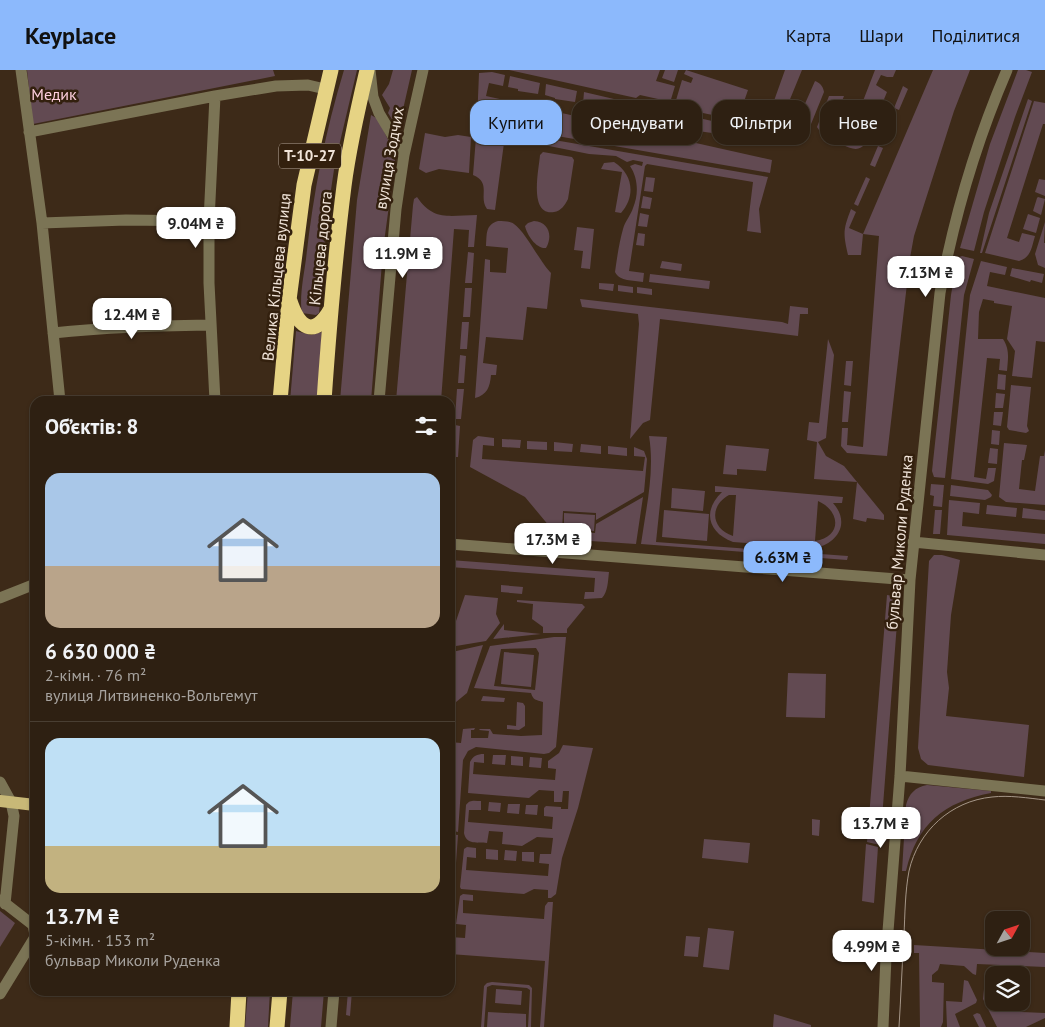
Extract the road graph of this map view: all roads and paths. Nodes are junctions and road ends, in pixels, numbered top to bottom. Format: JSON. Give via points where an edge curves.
{"nodes":[{"id":1,"x":21,"y":70,"type":"edge"},
{"id":2,"x":331,"y":70,"type":"edge"},
{"id":3,"x":368,"y":70,"type":"edge"},
{"id":4,"x":422,"y":70,"type":"edge"},
{"id":5,"x":1006,"y":70,"type":"edge"},
{"id":6,"x":326,"y":90,"type":"junction"},
{"id":7,"x":215,"y":96,"type":"junction"},
{"id":8,"x":29,"y":132,"type":"junction"},
{"id":9,"x":404,"y":154,"type":"junction"},
{"id":10,"x":209,"y":221,"type":"junction"},
{"id":11,"x":42,"y":223,"type":"junction"},
{"id":12,"x":289,"y":300,"type":"junction"},
{"id":13,"x":331,"y":308,"type":"junction"},
{"id":14,"x":210,"y":325,"type":"junction"},
{"id":15,"x":53,"y":333,"type":"junction"},
{"id":16,"x":59,"y":396,"type":"edge"},
{"id":17,"x":215,"y":396,"type":"edge"},
{"id":18,"x":280,"y":396,"type":"edge"},
{"id":19,"x":324,"y":396,"type":"edge"},
{"id":20,"x":379,"y":396,"type":"edge"},
{"id":21,"x":914,"y":542,"type":"junction"},
{"id":22,"x":455,"y":544,"type":"edge"},
{"id":23,"x":1045,"y":555,"type":"edge"},
{"id":24,"x":910,"y":580,"type":"junction"},
{"id":25,"x":30,"y":586,"type":"edge"},
{"id":26,"x":0,"y":598,"type":"edge"},
{"id":27,"x":900,"y":776,"type":"junction"},
{"id":28,"x":0,"y":782,"type":"edge"},
{"id":29,"x":1045,"y":791,"type":"edge"},
{"id":30,"x":6,"y":802,"type":"edge"},
{"id":31,"x":30,"y":804,"type":"edge"},
{"id":32,"x":3,"y":902,"type":"edge"},
{"id":33,"x":30,"y":923,"type":"edge"},
{"id":34,"x":30,"y":944,"type":"edge"},
{"id":35,"x":0,"y":994,"type":"edge"},
{"id":36,"x":239,"y":996,"type":"edge"},
{"id":37,"x":280,"y":996,"type":"edge"},
{"id":38,"x":334,"y":996,"type":"edge"},
{"id":39,"x":237,"y":1027,"type":"edge"},
{"id":40,"x":277,"y":1027,"type":"edge"},
{"id":41,"x":331,"y":1027,"type":"edge"},
{"id":42,"x":883,"y":1027,"type":"edge"}],
"edges":[{"from":1,"to":8,"type":"street"},
{"from":2,"to":6,"type":"highway","name":"Велика Кільцева вулиця","number":"Т-10-27"},
{"from":3,"to":9,"type":"street","via":[[379,113]]},
{"from":3,"to":13,"type":"highway","name":"Кільцева дорога","number":"Т-10-27","via":[[344,184]]},
{"from":4,"to":9,"type":"street","name":"вулиця Зодчих"},
{"from":5,"to":21,"type":"street","name":"бульвар Миколи Руденка","via":[[980,140],[948,250],[940,293]]},
{"from":6,"to":7,"type":"street","via":[[288,84]]},
{"from":6,"to":12,"type":"highway","name":"Велика Кільцева вулиця","number":"Т-10-27","via":[[304,185]]},
{"from":7,"to":8,"type":"street"},
{"from":7,"to":10,"type":"street"},
{"from":8,"to":11,"type":"street"},
{"from":9,"to":20,"type":"street","name":"вулиця Зодчих","via":[[396,208]]},
{"from":10,"to":11,"type":"street"},
{"from":10,"to":14,"type":"street"},
{"from":11,"to":15,"type":"street"},
{"from":12,"to":13,"type":"highway","via":[[298,320],[308,327],[320,324]]},
{"from":12,"to":18,"type":"highway","name":"Велика Кільцева вулиця","number":"Т-10-27"},
{"from":13,"to":19,"type":"highway","name":"Кільцева дорога","number":"Т-10-27"},
{"from":14,"to":15,"type":"street"},
{"from":14,"to":17,"type":"street"},
{"from":15,"to":16,"type":"street"},
{"from":21,"to":23,"type":"street"},
{"from":21,"to":24,"type":"street","name":"бульвар Миколи Руденка"},
{"from":22,"to":24,"type":"street"},
{"from":24,"to":27,"type":"street","name":"бульвар Миколи Руденка"},
{"from":25,"to":26,"type":"street"},
{"from":27,"to":29,"type":"street"},
{"from":27,"to":42,"type":"street","name":"бульвар Миколи Руденка"},
{"from":28,"to":30,"type":"street"},
{"from":30,"to":31,"type":"main road"},
{"from":30,"to":32,"type":"street","via":[[14,816]]},
{"from":32,"to":33,"type":"street"},
{"from":34,"to":35,"type":"street"},
{"from":36,"to":39,"type":"highway"},
{"from":37,"to":40,"type":"highway"},
{"from":38,"to":41,"type":"street"}]}
